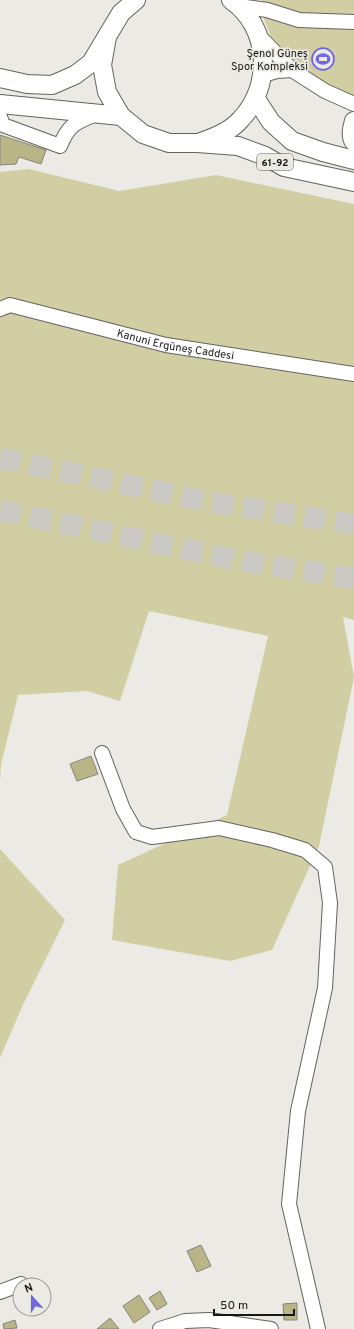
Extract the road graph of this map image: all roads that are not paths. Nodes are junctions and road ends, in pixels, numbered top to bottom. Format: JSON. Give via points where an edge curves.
{"nodes":[{"id":1,"x":136,"y":0,"type":"edge"},
{"id":2,"x":235,"y":3,"type":"edge"},
{"id":3,"x":268,"y":5,"type":"edge"},
{"id":4,"x":354,"y":22,"type":"edge"},
{"id":5,"x":258,"y":36,"type":"junction"},
{"id":6,"x":107,"y":37,"type":"junction"},
{"id":7,"x":292,"y":70,"type":"junction"},
{"id":8,"x":263,"y":75,"type":"junction"},
{"id":9,"x":0,"y":78,"type":"edge"},
{"id":10,"x":256,"y":99,"type":"junction"},
{"id":11,"x":0,"y":104,"type":"edge"},
{"id":12,"x":354,"y":104,"type":"edge"},
{"id":13,"x":99,"y":113,"type":"junction"},
{"id":14,"x":121,"y":116,"type":"junction"},
{"id":15,"x":0,"y":117,"type":"edge"},
{"id":16,"x":354,"y":121,"type":"edge"},
{"id":17,"x":354,"y":142,"type":"edge"},
{"id":18,"x":197,"y":143,"type":"junction"},
{"id":19,"x":354,"y":160,"type":"edge"},
{"id":20,"x":354,"y":182,"type":"edge"},
{"id":21,"x":0,"y":309,"type":"edge"},
{"id":22,"x":354,"y":374,"type":"edge"},
{"id":23,"x":102,"y":753,"type":"dead end"},
{"id":24,"x":12,"y":1287,"type":"edge"},
{"id":25,"x":0,"y":1292,"type":"edge"},
{"id":26,"x":240,"y":1327,"type":"edge"},
{"id":27,"x":160,"y":1329,"type":"edge"},
{"id":28,"x":271,"y":1329,"type":"edge"},
{"id":29,"x":318,"y":1329,"type":"edge"}],
"edges":[{"from":1,"to":6,"type":"main road","number":"61-92","via":[[121,13]]},
{"from":2,"to":3,"type":"street"},
{"from":2,"to":5,"type":"main road","number":"61-92","via":[[254,26]]},
{"from":3,"to":4,"type":"street","via":[[299,20]]},
{"from":5,"to":7,"type":"street"},
{"from":5,"to":8,"type":"main road","number":"61-92","via":[[262,50]]},
{"from":6,"to":9,"type":"main road","number":"61-92","via":[[91,63],[75,75],[52,85],[27,84]]},
{"from":6,"to":14,"type":"main road","number":"61-92","via":[[102,65],[107,92]]},
{"from":7,"to":8,"type":"street"},
{"from":7,"to":12,"type":"street","via":[[325,91]]},
{"from":8,"to":10,"type":"main road","number":"61-92"},
{"from":10,"to":18,"type":"main road","number":"61-92","via":[[241,120],[221,135]]},
{"from":10,"to":19,"type":"main road","number":"61-92","via":[[271,122],[292,141]]},
{"from":11,"to":13,"type":"main road"},
{"from":13,"to":14,"type":"main road"},
{"from":13,"to":15,"type":"street","via":[[75,123],[65,134],[60,146],[3,125]]},
{"from":14,"to":18,"type":"main road","number":"61-92","via":[[143,134],[169,143]]},
{"from":16,"to":17,"type":"main road","via":[[351,131]]},
{"from":18,"to":20,"type":"main road","number":"61-92","via":[[238,146],[265,156],[284,167]]},
{"from":21,"to":22,"type":"street","name":"Kanuni Ergüneş Caddesi","via":[[10,305],[166,345]]},
{"from":23,"to":29,"type":"street","via":[[123,809],[136,832],[152,837],[219,828],[305,850],[325,867],[330,902],[325,988],[298,1111],[289,1204]]},
{"from":24,"to":25,"type":"street"},
{"from":26,"to":27,"type":"street","via":[[208,1320],[185,1321]]},
{"from":26,"to":28,"type":"street"}]}
